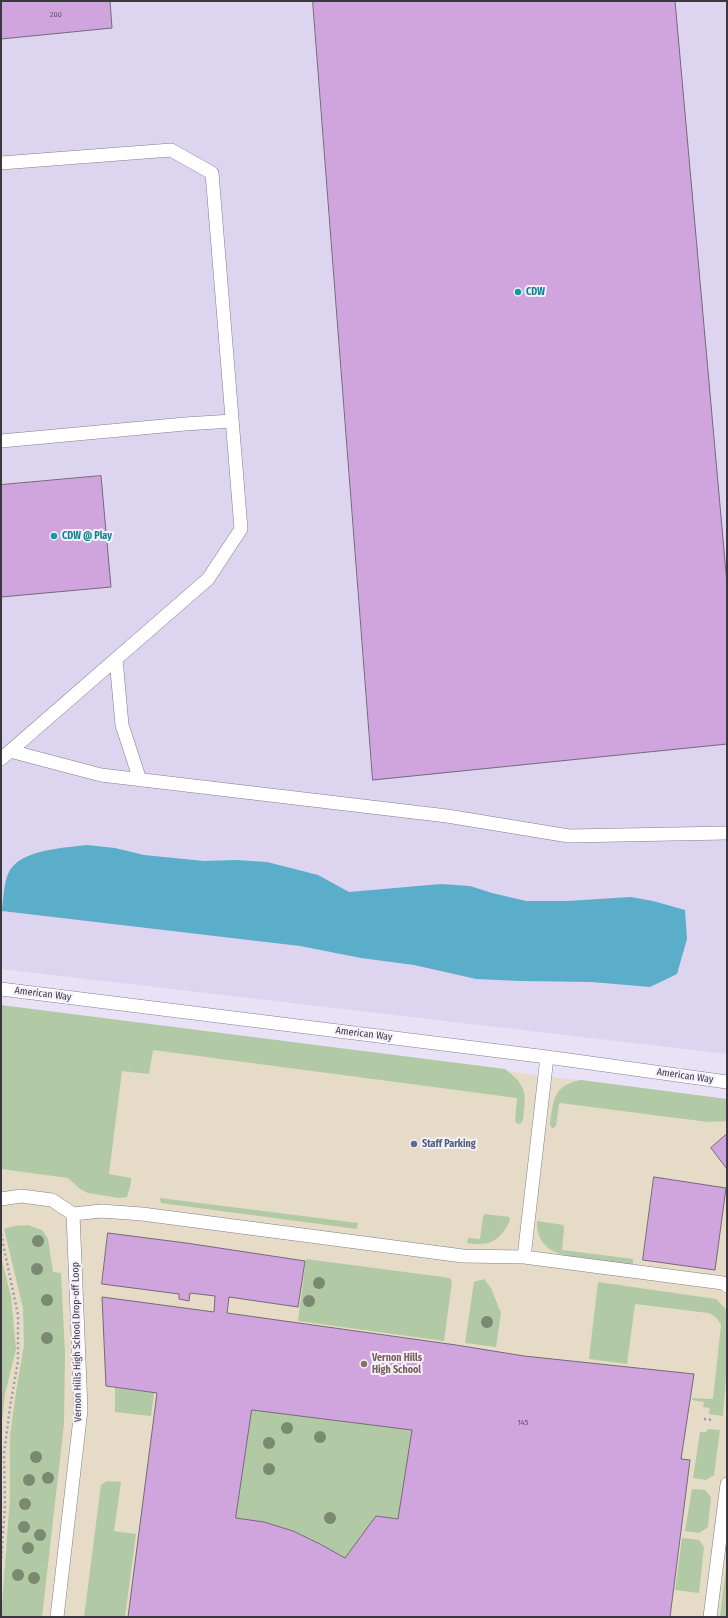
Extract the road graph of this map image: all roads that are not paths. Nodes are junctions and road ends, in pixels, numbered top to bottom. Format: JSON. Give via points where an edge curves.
{"nodes":[{"id":1,"x":1,"y":163,"type":"edge"},
{"id":2,"x":232,"y":421,"type":"junction"},
{"id":3,"x":1,"y":441,"type":"edge"},
{"id":4,"x":116,"y":659,"type":"junction"},
{"id":5,"x":6,"y":755,"type":"edge"},
{"id":6,"x":140,"y":780,"type":"junction"},
{"id":7,"x":727,"y":833,"type":"edge"},
{"id":8,"x":1,"y":989,"type":"edge"},
{"id":9,"x":547,"y":1057,"type":"junction"},
{"id":10,"x":727,"y":1082,"type":"edge"},
{"id":11,"x":1,"y":1199,"type":"edge"},
{"id":12,"x":73,"y":1214,"type":"junction"},
{"id":13,"x":524,"y":1258,"type":"junction"},
{"id":14,"x":727,"y":1286,"type":"edge"},
{"id":15,"x":727,"y":1484,"type":"edge"},
{"id":16,"x":58,"y":1617,"type":"edge"},
{"id":17,"x":710,"y":1617,"type":"edge"}],
"edges":[{"from":1,"to":2,"type":"lane","via":[[171,150],[212,173]]},
{"from":2,"to":3,"type":"lane"},
{"from":2,"to":4,"type":"lane","via":[[240,529],[208,579]]},
{"from":4,"to":5,"type":"lane"},
{"from":4,"to":6,"type":"lane","via":[[122,725]]},
{"from":5,"to":6,"type":"lane","via":[[101,775]]},
{"from":6,"to":7,"type":"lane","via":[[447,816],[569,836]]},
{"from":8,"to":9,"type":"lane","name":"American Way"},
{"from":9,"to":10,"type":"lane","name":"American Way"},
{"from":9,"to":13,"type":"lane"},
{"from":11,"to":12,"type":"lane","via":[[20,1196],[52,1200]]},
{"from":12,"to":13,"type":"lane","via":[[101,1210],[142,1214],[463,1256]]},
{"from":12,"to":16,"type":"lane","name":"Vernon Hills High School Drop-off Loop","via":[[81,1410]]},
{"from":13,"to":14,"type":"lane","via":[[724,1283]]},
{"from":15,"to":17,"type":"lane"}]}
